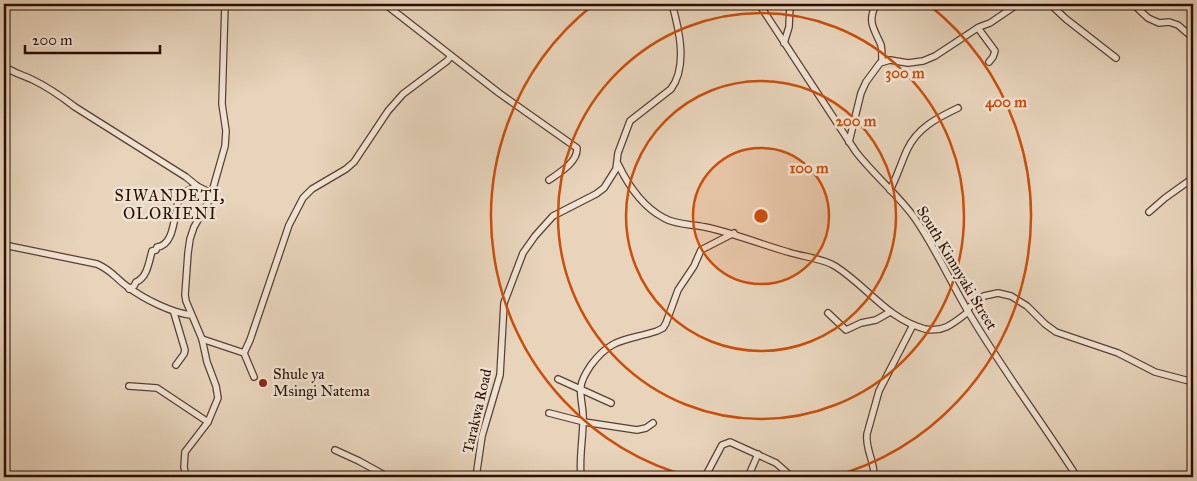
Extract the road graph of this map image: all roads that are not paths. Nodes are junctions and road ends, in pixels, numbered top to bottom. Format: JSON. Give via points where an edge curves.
{"nodes":[{"id":1,"x":225,"y":4,"type":"edge"},
{"id":2,"x":385,"y":4,"type":"edge"},
{"id":3,"x":672,"y":4,"type":"edge"},
{"id":4,"x":759,"y":4,"type":"edge"},
{"id":5,"x":790,"y":4,"type":"edge"},
{"id":6,"x":876,"y":4,"type":"edge"},
{"id":7,"x":1018,"y":4,"type":"edge"},
{"id":8,"x":1050,"y":4,"type":"edge"},
{"id":9,"x":1133,"y":4,"type":"edge"},
{"id":10,"x":978,"y":28,"type":"junction"},
{"id":11,"x":1193,"y":38,"type":"edge"},
{"id":12,"x":784,"y":43,"type":"junction"},
{"id":13,"x":451,"y":56,"type":"junction"},
{"id":14,"x":1116,"y":58,"type":"dead end"},
{"id":15,"x":882,"y":61,"type":"junction"},
{"id":16,"x":989,"y":62,"type":"dead end"},
{"id":17,"x":4,"y":66,"type":"edge"},
{"id":18,"x":958,"y":108,"type":"dead end"},
{"id":19,"x":849,"y":142,"type":"junction"},
{"id":20,"x":617,"y":164,"type":"junction"},
{"id":21,"x":1193,"y":178,"type":"edge"},
{"id":22,"x":550,"y":180,"type":"dead end"},
{"id":23,"x":197,"y":186,"type":"junction"},
{"id":24,"x":890,"y":190,"type":"junction"},
{"id":25,"x":211,"y":193,"type":"junction"},
{"id":26,"x":1149,"y":212,"type":"dead end"},
{"id":27,"x":734,"y":233,"type":"junction"},
{"id":28,"x":4,"y":245,"type":"edge"},
{"id":29,"x":130,"y":289,"type":"junction"},
{"id":30,"x":968,"y":311,"type":"junction"},
{"id":31,"x":828,"y":312,"type":"dead end"},
{"id":32,"x":890,"y":312,"type":"junction"},
{"id":33,"x":174,"y":313,"type":"junction"},
{"id":34,"x":191,"y":315,"type":"junction"},
{"id":35,"x":913,"y":325,"type":"junction"},
{"id":36,"x":202,"y":340,"type":"junction"},
{"id":37,"x":244,"y":353,"type":"junction"},
{"id":38,"x":176,"y":365,"type":"dead end"},
{"id":39,"x":254,"y":377,"type":"dead end"},
{"id":40,"x":558,"y":379,"type":"dead end"},
{"id":41,"x":1193,"y":382,"type":"edge"},
{"id":42,"x":129,"y":386,"type":"dead end"},
{"id":43,"x":581,"y":388,"type":"junction"},
{"id":44,"x":611,"y":403,"type":"dead end"},
{"id":45,"x":549,"y":413,"type":"dead end"},
{"id":46,"x":208,"y":422,"type":"junction"},
{"id":47,"x":584,"y":422,"type":"junction"},
{"id":48,"x":653,"y":423,"type":"dead end"},
{"id":49,"x":335,"y":450,"type":"dead end"},
{"id":50,"x":758,"y":454,"type":"junction"},
{"id":51,"x":186,"y":477,"type":"edge"},
{"id":52,"x":388,"y":477,"type":"edge"},
{"id":53,"x":476,"y":477,"type":"edge"},
{"id":54,"x":581,"y":477,"type":"edge"},
{"id":55,"x":705,"y":477,"type":"edge"},
{"id":56,"x":748,"y":477,"type":"edge"},
{"id":57,"x":792,"y":477,"type":"edge"},
{"id":58,"x":874,"y":477,"type":"edge"},
{"id":59,"x":1077,"y":477,"type":"edge"}],
"edges":[{"from":1,"to":25,"type":"street","via":[[222,104],[225,146]]},
{"from":2,"to":13,"type":"street"},
{"from":3,"to":20,"type":"street","name":"Tarakwa Road","via":[[680,42],[677,80],[671,90],[630,121]]},
{"from":4,"to":12,"type":"street","name":"South Kimnyaki Street"},
{"from":5,"to":12,"type":"street","via":[[789,27]]},
{"from":6,"to":15,"type":"street","via":[[872,11],[872,25],[881,47]]},
{"from":7,"to":10,"type":"street"},
{"from":8,"to":14,"type":"street"},
{"from":9,"to":11,"type":"street","via":[[1144,16],[1156,22],[1178,25]]},
{"from":10,"to":15,"type":"street","via":[[923,61]]},
{"from":10,"to":16,"type":"street","via":[[995,51]]},
{"from":12,"to":19,"type":"street","name":"South Kimnyaki Street"},
{"from":13,"to":22,"type":"street","via":[[577,148],[571,162]]},
{"from":13,"to":37,"type":"street","via":[[399,99],[354,162],[303,198],[289,225]]},
{"from":15,"to":19,"type":"street","via":[[861,93]]},
{"from":17,"to":23,"type":"street","via":[[61,96]]},
{"from":18,"to":24,"type":"street","via":[[934,119],[915,137]]},
{"from":19,"to":24,"type":"street","name":"South Kimnyaki Street"},
{"from":20,"to":27,"type":"street","via":[[639,197],[664,219]]},
{"from":20,"to":53,"type":"street","name":"Tarakwa Road","via":[[604,188],[543,225],[518,264],[504,303],[500,375],[482,436]]},
{"from":21,"to":26,"type":"street"},
{"from":23,"to":25,"type":"street"},
{"from":23,"to":29,"type":"street","via":[[181,194],[170,236],[165,244],[152,251],[146,271]]},
{"from":24,"to":30,"type":"street","name":"South Kimnyaki Street","via":[[920,227]]},
{"from":25,"to":34,"type":"street","via":[[194,227],[188,253],[186,301]]},
{"from":27,"to":32,"type":"street","via":[[835,266]]},
{"from":27,"to":43,"type":"street","via":[[700,250],[678,290],[663,328],[609,346],[589,368]]},
{"from":28,"to":29,"type":"street","via":[[97,264],[111,271]]},
{"from":29,"to":33,"type":"street"},
{"from":30,"to":35,"type":"street","via":[[944,329]]},
{"from":30,"to":41,"type":"street","via":[[984,296],[998,293],[1011,296],[1056,332],[1118,354],[1155,372]]},
{"from":30,"to":59,"type":"street","name":"South Kimnyaki Street"},
{"from":31,"to":32,"type":"street","via":[[846,330]]},
{"from":32,"to":35,"type":"street"},
{"from":33,"to":34,"type":"street"},
{"from":33,"to":38,"type":"street","via":[[185,350]]},
{"from":34,"to":36,"type":"street"},
{"from":35,"to":58,"type":"street","via":[[879,391],[866,434]]},
{"from":36,"to":37,"type":"street"},
{"from":36,"to":46,"type":"street","via":[[218,398]]},
{"from":37,"to":39,"type":"street"},
{"from":40,"to":43,"type":"street"},
{"from":42,"to":46,"type":"street","via":[[157,388]]},
{"from":43,"to":44,"type":"street"},
{"from":43,"to":47,"type":"street"},
{"from":45,"to":47,"type":"street"},
{"from":46,"to":51,"type":"street","via":[[185,452]]},
{"from":47,"to":48,"type":"street","via":[[637,430]]},
{"from":47,"to":54,"type":"street"},
{"from":49,"to":52,"type":"street"},
{"from":50,"to":55,"type":"street","via":[[726,442],[718,450]]},
{"from":50,"to":56,"type":"street"},
{"from":50,"to":57,"type":"street","via":[[776,463]]}]}
